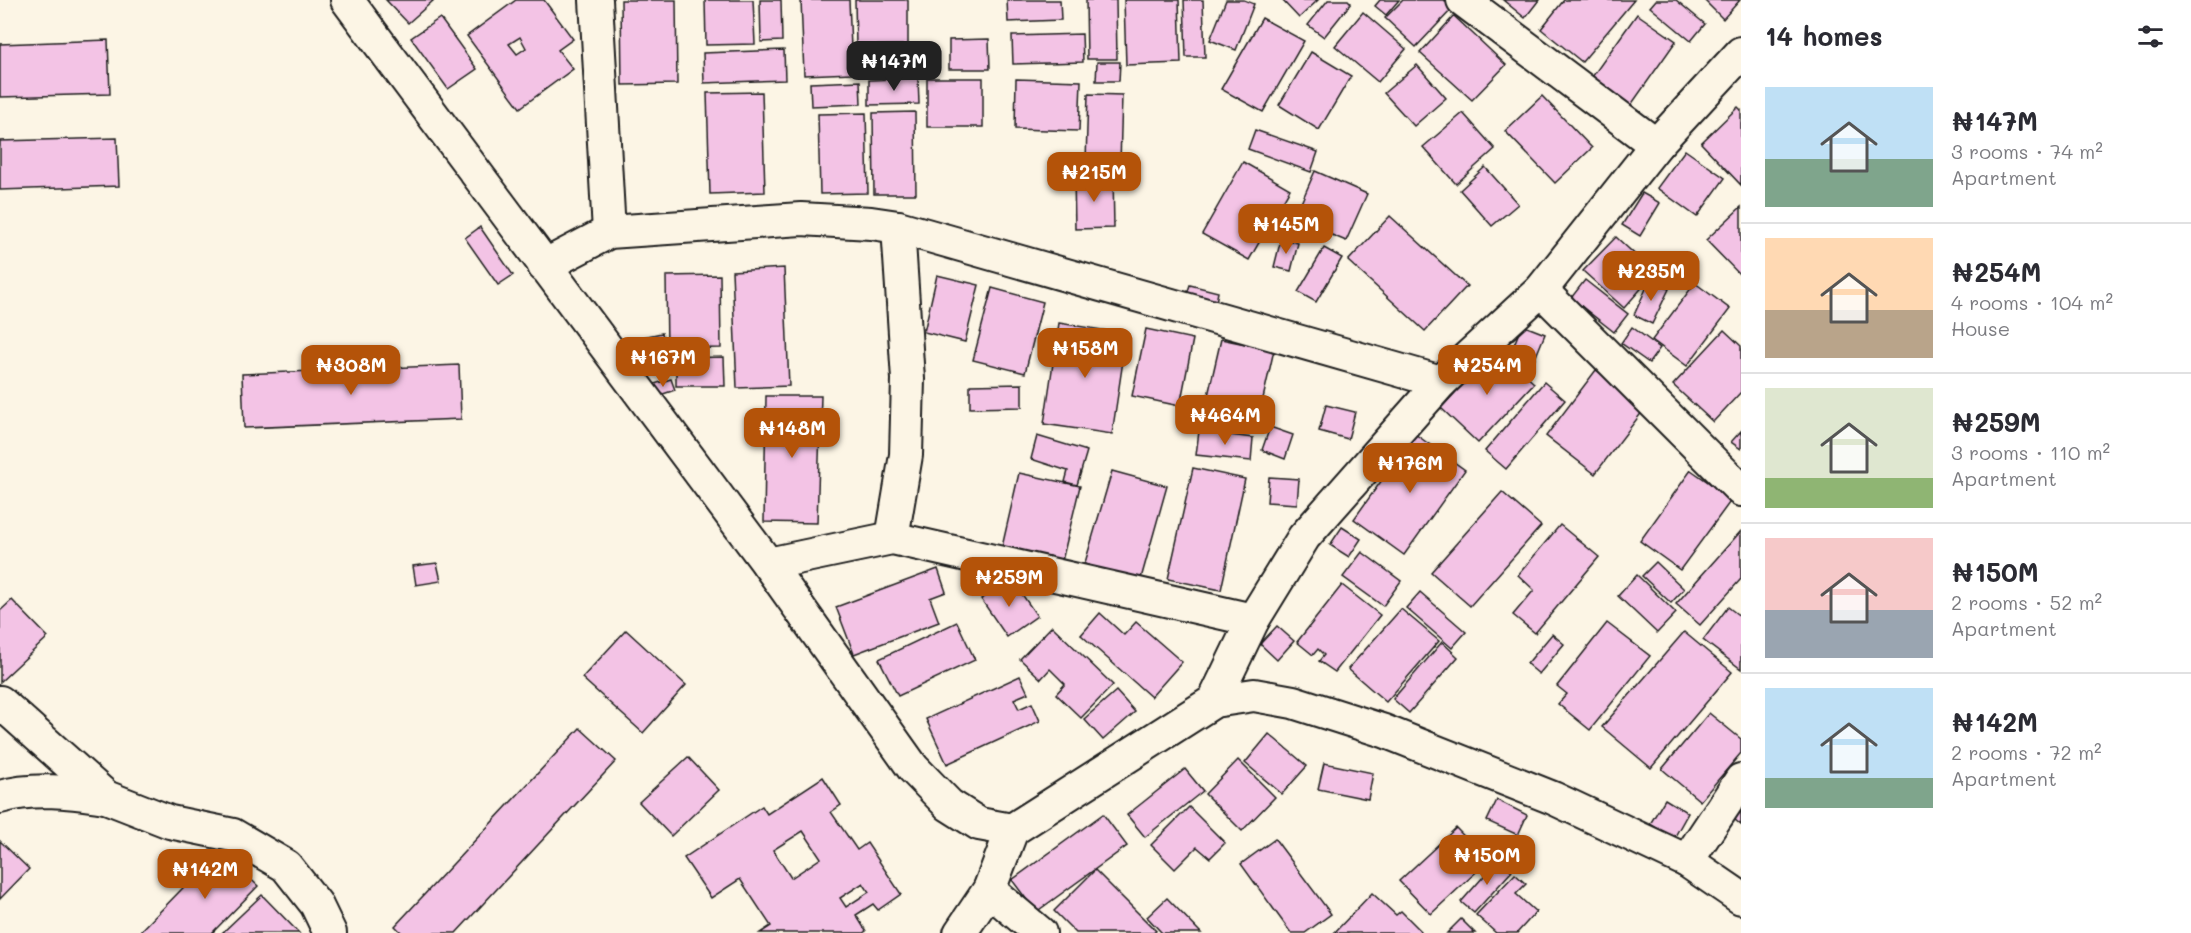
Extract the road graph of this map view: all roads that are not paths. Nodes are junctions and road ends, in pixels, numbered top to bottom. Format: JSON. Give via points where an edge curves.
{"nodes":[{"id":1,"x":347,"y":0,"type":"edge"},
{"id":2,"x":596,"y":0,"type":"edge"},
{"id":3,"x":1463,"y":0,"type":"edge"},
{"id":4,"x":1741,"y":53,"type":"edge"},
{"id":5,"x":1656,"y":145,"type":"junction"},
{"id":6,"x":898,"y":227,"type":"junction"},
{"id":7,"x":609,"y":232,"type":"junction"},
{"id":8,"x":544,"y":266,"type":"junction"},
{"id":9,"x":1541,"y":290,"type":"junction"},
{"id":10,"x":1441,"y":382,"type":"junction"},
{"id":11,"x":1741,"y":490,"type":"edge"},
{"id":12,"x":892,"y":538,"type":"junction"},
{"id":13,"x":768,"y":564,"type":"junction"},
{"id":14,"x":1253,"y":620,"type":"junction"},
{"id":15,"x":1214,"y":701,"type":"junction"},
{"id":16,"x":0,"y":702,"type":"edge"},
{"id":17,"x":1741,"y":780,"type":"edge"},
{"id":18,"x":0,"y":797,"type":"edge"},
{"id":19,"x":106,"y":797,"type":"junction"},
{"id":20,"x":1012,"y":830,"type":"junction"},
{"id":21,"x":1687,"y":861,"type":"junction"},
{"id":22,"x":989,"y":890,"type":"junction"},
{"id":23,"x":1741,"y":898,"type":"edge"},
{"id":24,"x":330,"y":933,"type":"edge"},
{"id":25,"x":960,"y":933,"type":"edge"},
{"id":26,"x":1040,"y":933,"type":"edge"}],
"edges":[{"from":1,"to":8,"type":"street"},
{"from":2,"to":7,"type":"street"},
{"from":3,"to":5,"type":"street"},
{"from":4,"to":5,"type":"street"},
{"from":5,"to":9,"type":"street"},
{"from":6,"to":7,"type":"street","via":[[801,219]]},
{"from":6,"to":10,"type":"street"},
{"from":6,"to":12,"type":"street","via":[[908,379],[906,455]]},
{"from":7,"to":8,"type":"street"},
{"from":8,"to":13,"type":"street"},
{"from":9,"to":10,"type":"street"},
{"from":9,"to":11,"type":"street"},
{"from":10,"to":14,"type":"street","via":[[1304,537]]},
{"from":12,"to":13,"type":"street"},
{"from":12,"to":14,"type":"street"},
{"from":13,"to":20,"type":"street","via":[[913,768],[949,805],[979,824]]},
{"from":14,"to":15,"type":"street"},
{"from":15,"to":20,"type":"street"},
{"from":15,"to":21,"type":"street","via":[[1254,695],[1293,702],[1384,731],[1553,798]]},
{"from":16,"to":19,"type":"street"},
{"from":17,"to":21,"type":"street"},
{"from":18,"to":19,"type":"street","via":[[20,791]]},
{"from":19,"to":24,"type":"street","via":[[170,822],[233,835],[286,866],[316,904]]},
{"from":20,"to":22,"type":"street"},
{"from":21,"to":23,"type":"street"},
{"from":22,"to":25,"type":"street"},
{"from":22,"to":26,"type":"street"}]}
